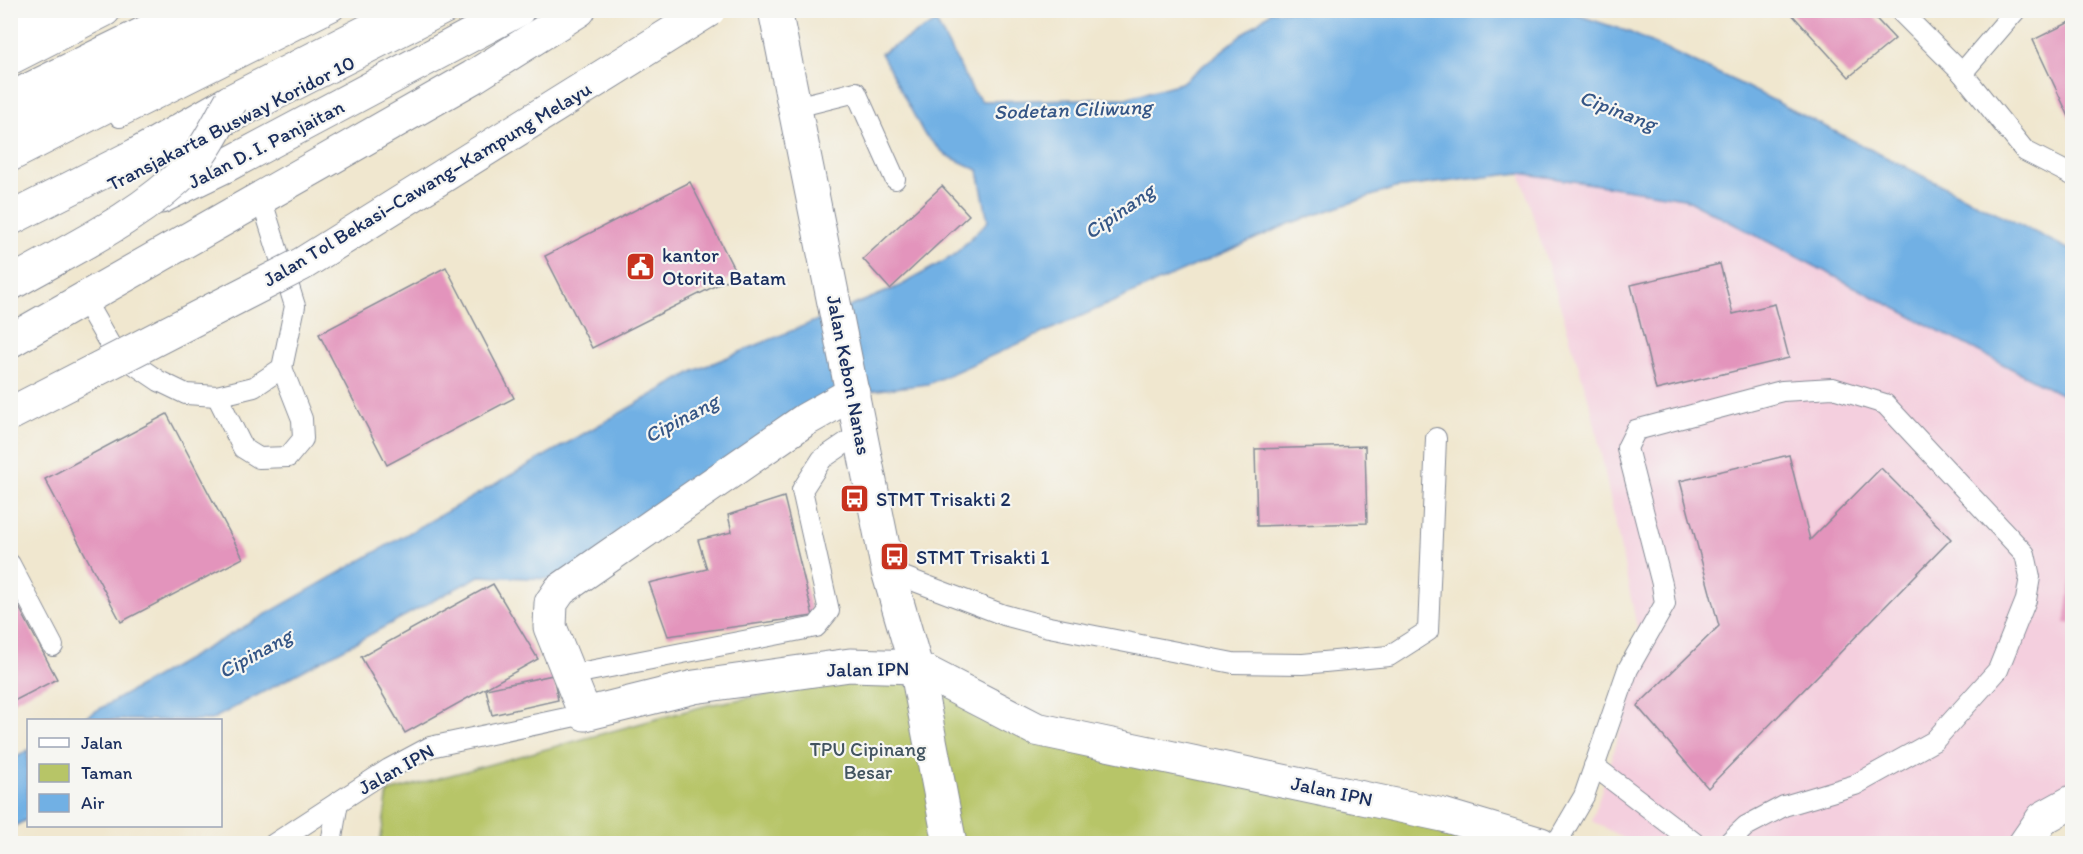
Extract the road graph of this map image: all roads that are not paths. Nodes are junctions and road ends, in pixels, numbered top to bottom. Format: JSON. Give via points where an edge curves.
{"nodes":[{"id":1,"x":48,"y":10,"type":"edge"},
{"id":2,"x":104,"y":10,"type":"edge"},
{"id":3,"x":192,"y":10,"type":"edge"},
{"id":4,"x":240,"y":10,"type":"edge"},
{"id":5,"x":293,"y":10,"type":"edge"},
{"id":6,"x":334,"y":10,"type":"edge"},
{"id":7,"x":409,"y":10,"type":"edge"},
{"id":8,"x":453,"y":10,"type":"edge"},
{"id":9,"x":518,"y":10,"type":"edge"},
{"id":10,"x":579,"y":10,"type":"edge"},
{"id":11,"x":709,"y":10,"type":"edge"},
{"id":12,"x":775,"y":10,"type":"edge"},
{"id":13,"x":1899,"y":10,"type":"edge"},
{"id":14,"x":2016,"y":10,"type":"edge"},
{"id":15,"x":10,"y":28,"type":"edge"},
{"id":16,"x":10,"y":58,"type":"edge"},
{"id":17,"x":1962,"y":73,"type":"junction"},
{"id":18,"x":10,"y":99,"type":"edge"},
{"id":19,"x":231,"y":101,"type":"junction"},
{"id":20,"x":796,"y":107,"type":"junction"},
{"id":21,"x":10,"y":128,"type":"edge"},
{"id":22,"x":10,"y":155,"type":"edge"},
{"id":23,"x":10,"y":171,"type":"edge"},
{"id":24,"x":2073,"y":175,"type":"edge"},
{"id":25,"x":895,"y":179,"type":"dead end"},
{"id":26,"x":261,"y":198,"type":"junction"},
{"id":27,"x":10,"y":219,"type":"edge"},
{"id":28,"x":10,"y":235,"type":"edge"},
{"id":29,"x":10,"y":270,"type":"edge"},
{"id":30,"x":10,"y":284,"type":"edge"},
{"id":31,"x":85,"y":301,"type":"junction"},
{"id":32,"x":10,"y":341,"type":"edge"},
{"id":33,"x":282,"y":368,"type":"junction"},
{"id":34,"x":852,"y":387,"type":"junction"},
{"id":35,"x":217,"y":396,"type":"junction"},
{"id":36,"x":10,"y":414,"type":"edge"},
{"id":37,"x":860,"y":433,"type":"junction"},
{"id":38,"x":1436,"y":438,"type":"dead end"},
{"id":39,"x":10,"y":564,"type":"edge"},
{"id":40,"x":888,"y":571,"type":"junction"},
{"id":41,"x":53,"y":646,"type":"dead end"},
{"id":42,"x":916,"y":667,"type":"junction"},
{"id":43,"x":569,"y":675,"type":"junction"},
{"id":44,"x":585,"y":714,"type":"junction"},
{"id":45,"x":1594,"y":766,"type":"junction"},
{"id":46,"x":2073,"y":801,"type":"edge"},
{"id":47,"x":338,"y":802,"type":"junction"},
{"id":48,"x":274,"y":843,"type":"edge"},
{"id":49,"x":331,"y":843,"type":"edge"},
{"id":50,"x":950,"y":843,"type":"edge"},
{"id":51,"x":1541,"y":843,"type":"edge"},
{"id":52,"x":1556,"y":843,"type":"edge"},
{"id":53,"x":1696,"y":843,"type":"edge"},
{"id":54,"x":1727,"y":843,"type":"edge"},
{"id":55,"x":2025,"y":843,"type":"edge"}],
"edges":[{"from":1,"to":15,"type":"main road"},
{"from":2,"to":16,"type":"main road"},
{"from":3,"to":18,"type":"main road"},
{"from":4,"to":21,"type":"main road"},
{"from":5,"to":22,"type":"main road"},
{"from":6,"to":23,"type":"lane"},
{"from":7,"to":19,"type":"main road"},
{"from":8,"to":28,"type":"lane","name":"Transjakarta Busway Koridor 10"},
{"from":9,"to":29,"type":"main road","name":"Jalan D. I. Panjaitan","via":[[225,166]]},
{"from":10,"to":26,"type":"main road","via":[[473,77]]},
{"from":11,"to":36,"type":"main road","name":"Jalan Tol Bekasi–Cawang–Kampung Melayu","bridge":true,"via":[[302,264]]},
{"from":12,"to":20,"type":"main road","name":"Jalan Kebon Nanas"},
{"from":13,"to":17,"type":"lane"},
{"from":14,"to":17,"type":"lane"},
{"from":17,"to":24,"type":"lane","via":[[2025,151]]},
{"from":19,"to":27,"type":"main road"},
{"from":19,"to":30,"type":"main road","bridge":true,"via":[[205,146],[173,182],[142,207]]},
{"from":20,"to":25,"type":"lane","via":[[856,92]]},
{"from":20,"to":34,"type":"main road","name":"Jalan Kebon Nanas"},
{"from":26,"to":31,"type":"main road"},
{"from":26,"to":33,"type":"lane","via":[[295,306]]},
{"from":31,"to":32,"type":"main road"},
{"from":31,"to":35,"type":"lane","via":[[112,350],[186,394]]},
{"from":33,"to":35,"type":"lane","via":[[254,387]]},
{"from":33,"to":35,"type":"lane","via":[[302,419],[303,439],[288,457],[259,458],[243,448]]},
{"from":34,"to":37,"type":"main road","name":"Jalan Kebon Nanas"},
{"from":34,"to":43,"type":"main road","via":[[560,590],[551,603],[550,627]]},
{"from":37,"to":40,"type":"main road","name":"Jalan Kebon Nanas"},
{"from":37,"to":43,"type":"lane","via":[[822,459],[802,490],[829,611],[816,627]]},
{"from":38,"to":40,"type":"lane","via":[[1428,631],[1389,656],[1303,664],[1233,663],[1004,615]]},
{"from":39,"to":41,"type":"lane"},
{"from":40,"to":42,"type":"main road","name":"Jalan Kebon Nanas"},
{"from":42,"to":44,"type":"main road","name":"Jalan IPN","via":[[850,665],[694,687]]},
{"from":42,"to":50,"type":"main road","name":"Jalan Kebon Nanas"},
{"from":42,"to":51,"type":"main road","name":"Jalan IPN","via":[[1036,729],[1443,815]]},
{"from":43,"to":44,"type":"main road"},
{"from":44,"to":47,"type":"lane","name":"Jalan IPN","via":[[430,747]]},
{"from":45,"to":52,"type":"lane","via":[[1584,796]]},
{"from":45,"to":53,"type":"lane"},
{"from":45,"to":54,"type":"lane","via":[[1628,669],[1665,604],[1627,448],[1636,430],[1782,391],[1833,388],[1885,404],[2025,554],[2030,577],[2026,600],[1998,670],[1934,741],[1855,785],[1784,806],[1746,826]]},
{"from":46,"to":55,"type":"main road","via":[[2043,819]]},
{"from":47,"to":48,"type":"lane","name":"Jalan IPN"},
{"from":47,"to":49,"type":"lane"}]}
